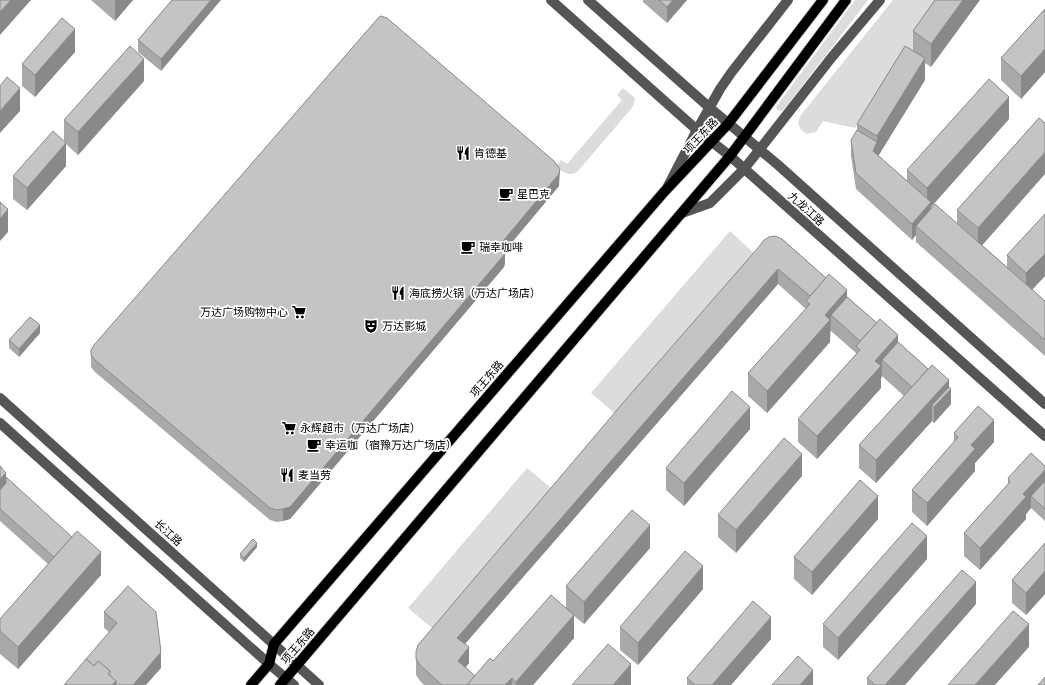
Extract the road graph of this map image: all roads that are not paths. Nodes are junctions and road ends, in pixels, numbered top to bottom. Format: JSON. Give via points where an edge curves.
{"nodes":[{"id":1,"x":551,"y":0,"type":"edge"},
{"id":2,"x":588,"y":0,"type":"edge"},
{"id":3,"x":788,"y":0,"type":"edge"},
{"id":4,"x":823,"y":0,"type":"edge"},
{"id":5,"x":846,"y":0,"type":"edge"},
{"id":6,"x":880,"y":0,"type":"edge"},
{"id":7,"x":710,"y":108,"type":"junction"},
{"id":8,"x":728,"y":124,"type":"junction"},
{"id":9,"x":697,"y":130,"type":"junction"},
{"id":10,"x":745,"y":137,"type":"junction"},
{"id":11,"x":712,"y":142,"type":"junction"},
{"id":12,"x":760,"y":149,"type":"junction"},
{"id":13,"x":730,"y":156,"type":"junction"},
{"id":14,"x":744,"y":169,"type":"junction"},
{"id":15,"x":664,"y":192,"type":"junction"},
{"id":16,"x":682,"y":213,"type":"junction"},
{"id":17,"x":0,"y":398,"type":"edge"},
{"id":18,"x":1045,"y":404,"type":"edge"},
{"id":19,"x":0,"y":423,"type":"edge"},
{"id":20,"x":1045,"y":436,"type":"edge"},
{"id":21,"x":274,"y":644,"type":"junction"},
{"id":22,"x":269,"y":664,"type":"junction"},
{"id":23,"x":297,"y":666,"type":"junction"},
{"id":24,"x":283,"y":682,"type":"edge"},
{"id":25,"x":251,"y":685,"type":"edge"},
{"id":26,"x":294,"y":685,"type":"edge"},
{"id":27,"x":319,"y":685,"type":"edge"}],
"edges":[{"from":1,"to":9,"type":"street","name":"九龙江路"},
{"from":2,"to":7,"type":"street","name":"九龙江路"},
{"from":3,"to":7,"type":"street","via":[[731,73]]},
{"from":4,"to":8,"type":"main road","name":"项王东路"},
{"from":5,"to":10,"type":"main road","name":"项王东路"},
{"from":6,"to":12,"type":"street"},
{"from":7,"to":8,"type":"street","name":"九龙江路"},
{"from":7,"to":9,"type":"street"},
{"from":8,"to":10,"type":"street","name":"九龙江路"},
{"from":8,"to":11,"type":"main road","name":"项王东路"},
{"from":9,"to":11,"type":"street","name":"九龙江路"},
{"from":9,"to":15,"type":"street"},
{"from":10,"to":12,"type":"street","name":"九龙江路"},
{"from":10,"to":13,"type":"main road","name":"项王东路"},
{"from":11,"to":13,"type":"street","name":"九龙江路"},
{"from":11,"to":15,"type":"main road","name":"项王东路"},
{"from":12,"to":14,"type":"street"},
{"from":12,"to":18,"type":"street","name":"九龙江路"},
{"from":13,"to":14,"type":"street","name":"九龙江路"},
{"from":13,"to":16,"type":"main road","name":"项王东路"},
{"from":14,"to":16,"type":"street","via":[[710,203]]},
{"from":14,"to":20,"type":"street","name":"九龙江路"},
{"from":15,"to":21,"type":"main road","name":"项王东路"},
{"from":16,"to":23,"type":"main road","name":"项王东路"},
{"from":17,"to":21,"type":"street","name":"长江路"},
{"from":19,"to":22,"type":"street"},
{"from":21,"to":22,"type":"main road","name":"项王东路"},
{"from":21,"to":23,"type":"street","name":"长江路"},
{"from":22,"to":24,"type":"street"},
{"from":22,"to":25,"type":"main road","name":"项王东路"},
{"from":23,"to":24,"type":"main road","name":"项王东路"},
{"from":23,"to":27,"type":"street","name":"长江路"},
{"from":24,"to":26,"type":"street"}]}
